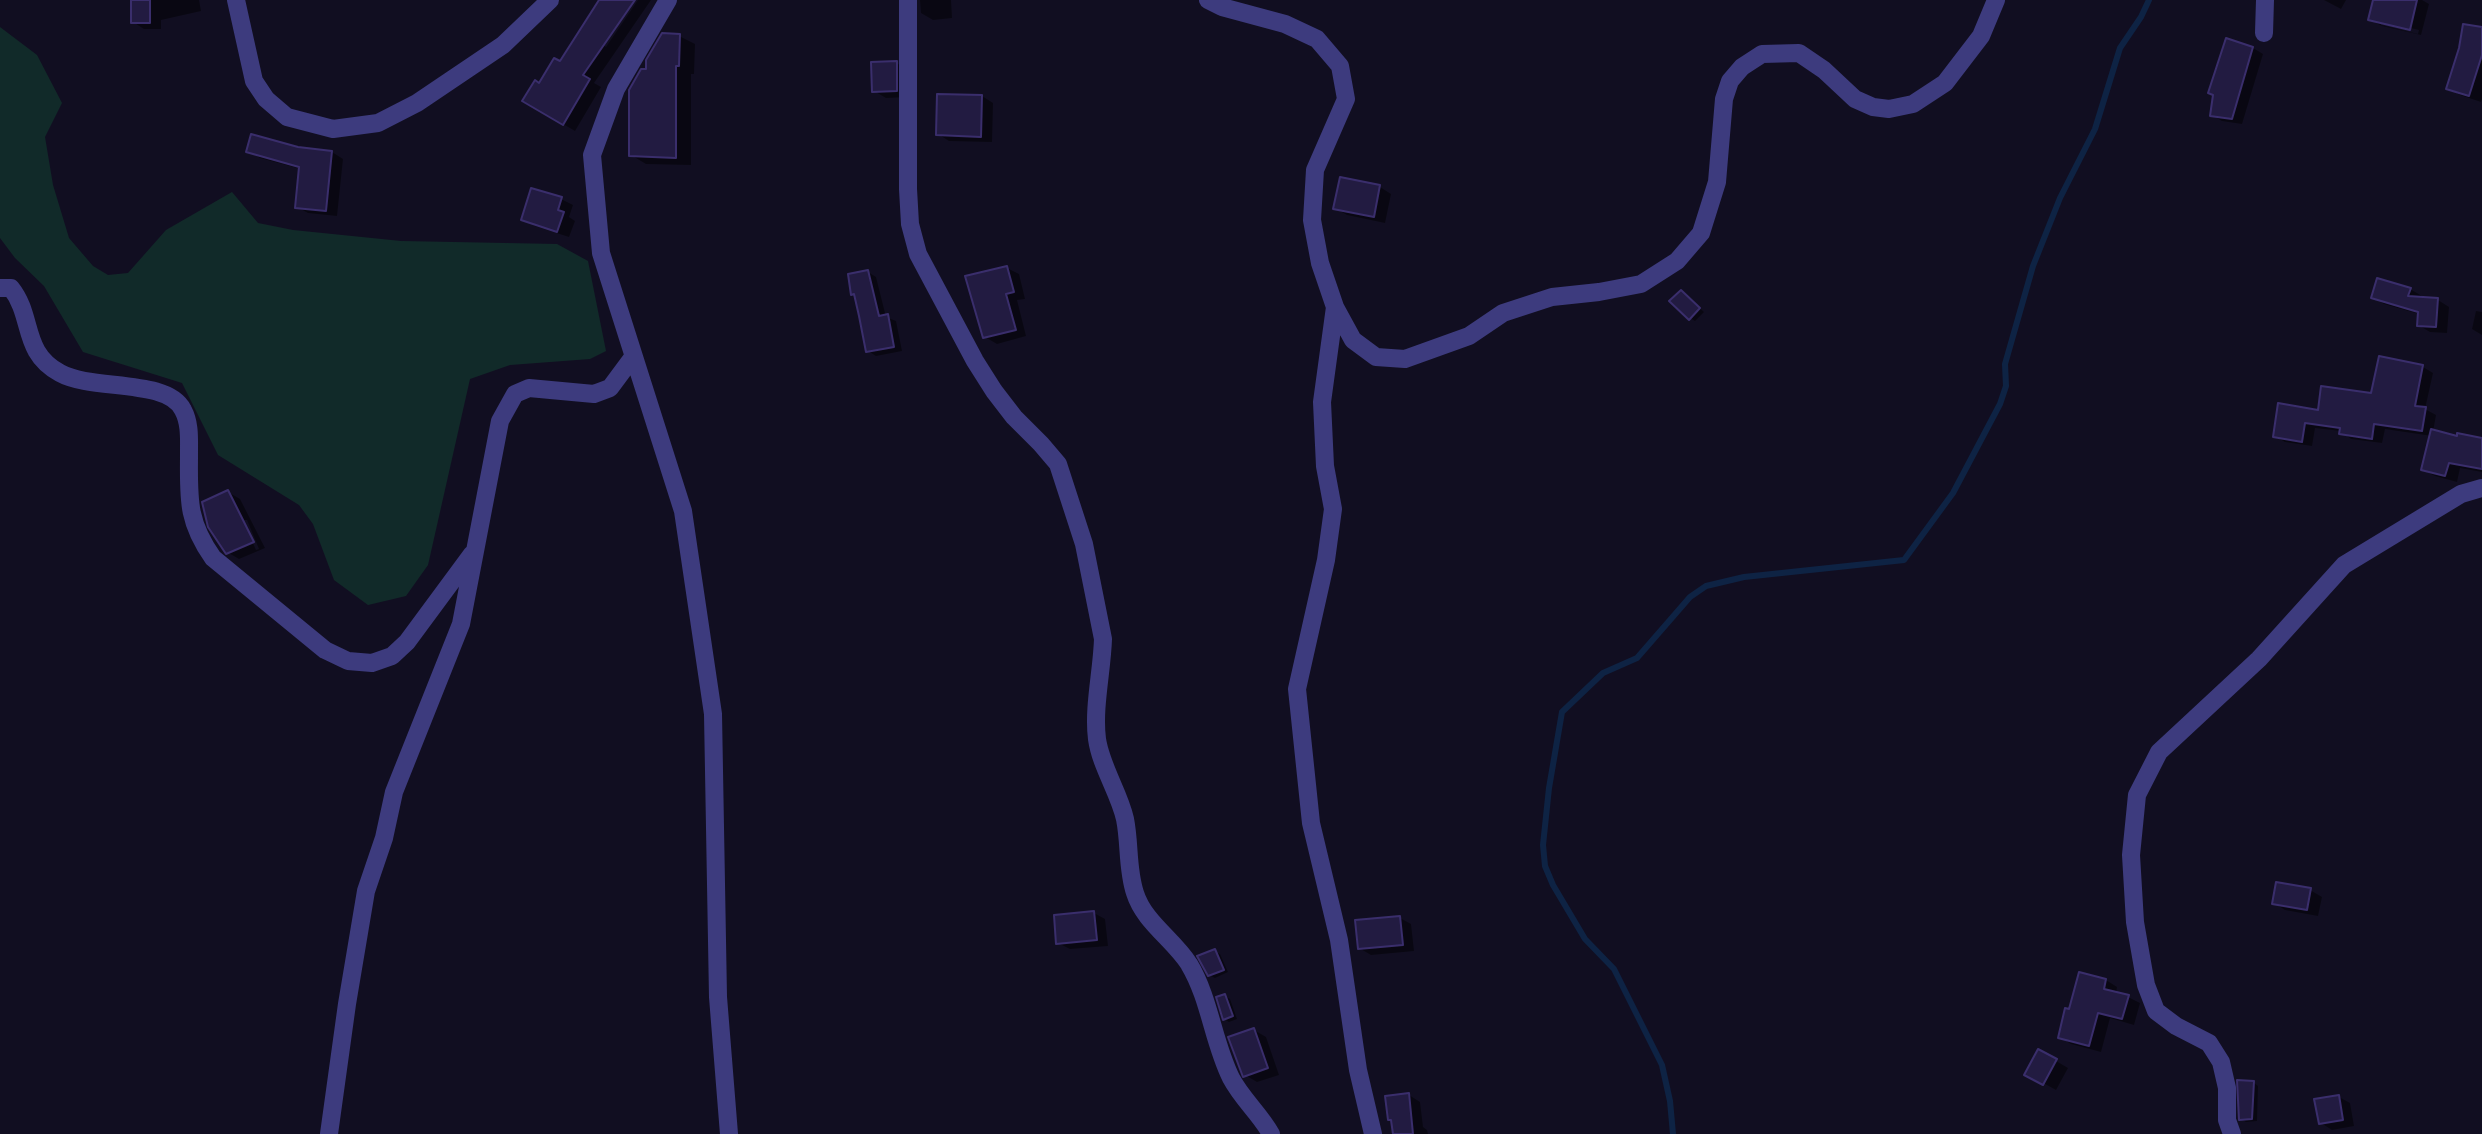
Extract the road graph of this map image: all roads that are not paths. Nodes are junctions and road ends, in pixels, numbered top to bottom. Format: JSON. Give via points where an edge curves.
{"nodes":[{"id":1,"x":236,"y":0,"type":"edge"},
{"id":2,"x":550,"y":0,"type":"edge"},
{"id":3,"x":668,"y":0,"type":"edge"},
{"id":4,"x":908,"y":0,"type":"edge"},
{"id":5,"x":1208,"y":0,"type":"edge"},
{"id":6,"x":1996,"y":0,"type":"edge"},
{"id":7,"x":2265,"y":0,"type":"edge"},
{"id":8,"x":2264,"y":33,"type":"dead end"},
{"id":9,"x":0,"y":288,"type":"edge"},
{"id":10,"x":1335,"y":307,"type":"junction"},
{"id":11,"x":633,"y":357,"type":"junction"},
{"id":12,"x":2482,"y":488,"type":"edge"},
{"id":13,"x":475,"y":550,"type":"junction"},
{"id":14,"x":329,"y":1134,"type":"edge"},
{"id":15,"x":729,"y":1134,"type":"edge"},
{"id":16,"x":1271,"y":1134,"type":"edge"},
{"id":17,"x":1373,"y":1134,"type":"edge"},
{"id":18,"x":2231,"y":1134,"type":"edge"}],
"edges":[{"from":1,"to":2,"type":"street","via":[[254,81],[266,99],[287,117],[333,129],[378,123],[417,103],[503,45]]},
{"from":3,"to":11,"type":"street","via":[[616,89],[592,155],[601,253]]},
{"from":4,"to":16,"type":"street","via":[[908,189],[918,254],[994,390],[1058,464],[1084,544],[1103,639],[1097,740],[1125,821],[1135,894],[1141,908],[1190,966],[1231,1077]]},
{"from":5,"to":10,"type":"street","via":[[1317,39],[1340,66],[1346,99],[1315,170],[1312,220]]},
{"from":6,"to":10,"type":"street","via":[[1981,36],[1945,83],[1913,104],[1889,109],[1854,99],[1799,53],[1762,54],[1742,67],[1730,81],[1724,99],[1717,181],[1701,233],[1677,261],[1640,284],[1552,297],[1503,313],[1469,336],[1405,359],[1376,358],[1353,340]]},
{"from":7,"to":8,"type":"street"},
{"from":9,"to":13,"type":"street","via":[[11,288],[18,297],[35,352],[59,373],[84,383],[171,396],[183,409],[188,428],[189,506],[202,543],[213,558],[325,650],[348,661],[372,663],[393,656]]},
{"from":10,"to":17,"type":"street","via":[[1322,402],[1325,466],[1333,509],[1297,689],[1311,823],[1339,940],[1357,1070]]},
{"from":11,"to":13,"type":"street","via":[[610,388],[594,394],[529,388],[514,394],[500,421]]},
{"from":11,"to":15,"type":"street","via":[[683,511],[713,714],[718,997]]},
{"from":12,"to":18,"type":"street","via":[[2461,494],[2344,565],[2259,659],[2159,752],[2137,795],[2131,855],[2135,922],[2146,985],[2156,1011],[2209,1043],[2221,1062]]},
{"from":13,"to":14,"type":"street","via":[[461,624],[394,792],[366,891]]}]}
